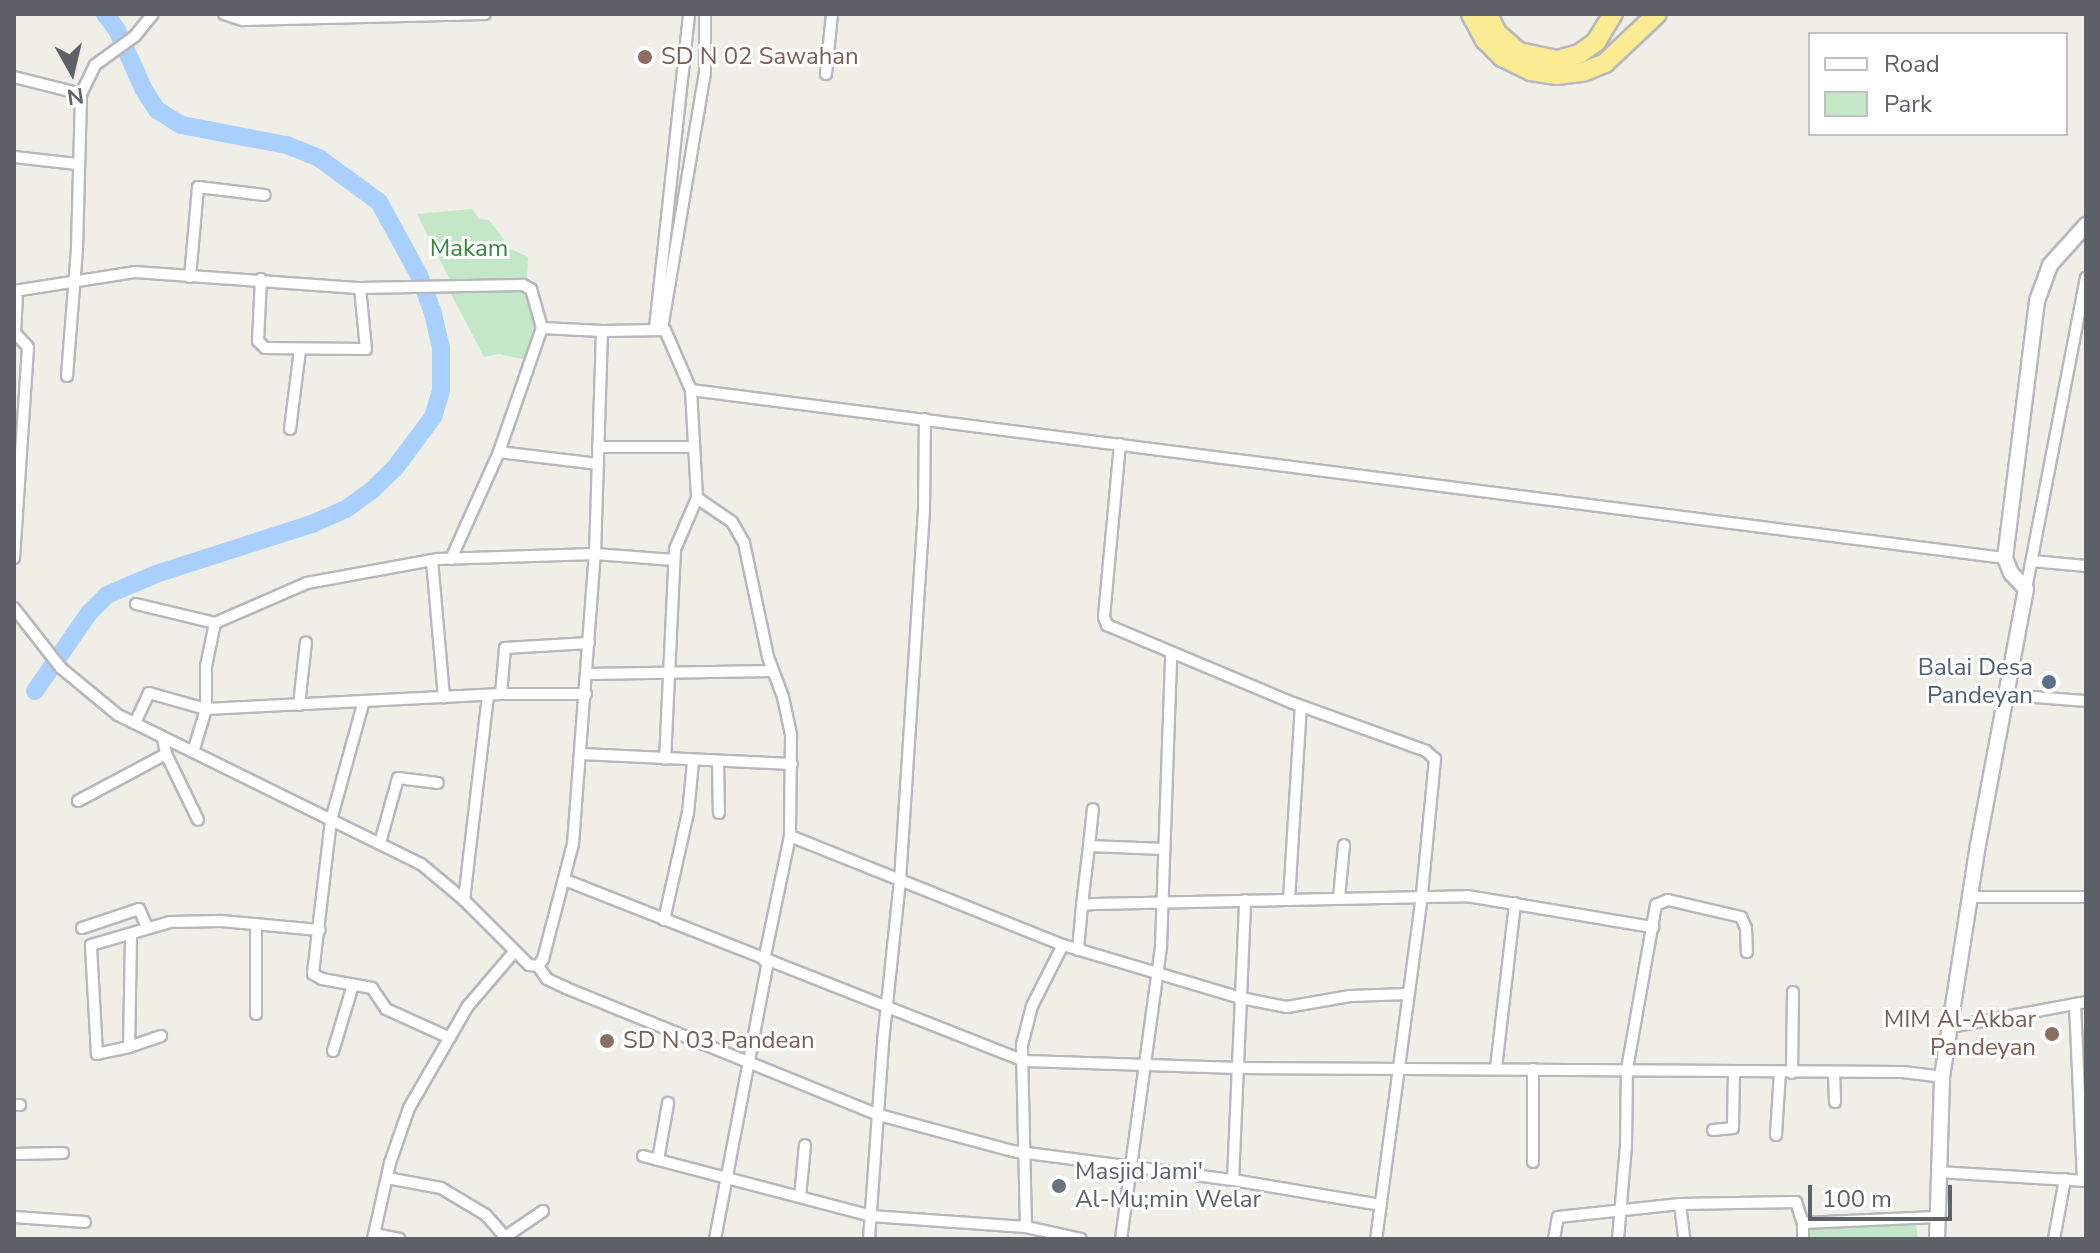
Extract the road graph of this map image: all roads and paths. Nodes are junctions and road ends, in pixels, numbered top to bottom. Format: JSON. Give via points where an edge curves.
{"nodes":[{"id":1,"x":153,"y":14,"type":"edge"},
{"id":2,"x":224,"y":14,"type":"edge"},
{"id":3,"x":485,"y":14,"type":"edge"},
{"id":4,"x":689,"y":14,"type":"edge"},
{"id":5,"x":705,"y":14,"type":"edge"},
{"id":6,"x":832,"y":14,"type":"edge"},
{"id":7,"x":1471,"y":14,"type":"edge"},
{"id":8,"x":1488,"y":14,"type":"edge"},
{"id":9,"x":1613,"y":14,"type":"edge"},
{"id":10,"x":1657,"y":14,"type":"edge"},
{"id":11,"x":380,"y":15,"type":"edge"},
{"id":12,"x":826,"y":74,"type":"dead end"},
{"id":13,"x":14,"y":77,"type":"edge"},
{"id":14,"x":81,"y":94,"type":"junction"},
{"id":15,"x":14,"y":157,"type":"edge"},
{"id":16,"x":77,"y":164,"type":"junction"},
{"id":17,"x":265,"y":195,"type":"dead end"},
{"id":18,"x":2086,"y":225,"type":"edge"},
{"id":19,"x":190,"y":277,"type":"junction"},
{"id":20,"x":2086,"y":278,"type":"edge"},
{"id":21,"x":261,"y":279,"type":"junction"},
{"id":22,"x":75,"y":281,"type":"junction"},
{"id":23,"x":360,"y":288,"type":"junction"},
{"id":24,"x":16,"y":294,"type":"edge"},
{"id":25,"x":542,"y":328,"type":"junction"},
{"id":26,"x":658,"y":328,"type":"junction"},
{"id":27,"x":602,"y":331,"type":"junction"},
{"id":28,"x":300,"y":350,"type":"junction"},
{"id":29,"x":67,"y":376,"type":"dead end"},
{"id":30,"x":691,"y":390,"type":"junction"},
{"id":31,"x":925,"y":419,"type":"junction"},
{"id":32,"x":290,"y":429,"type":"dead end"},
{"id":33,"x":1120,"y":444,"type":"junction"},
{"id":34,"x":598,"y":447,"type":"junction"},
{"id":35,"x":693,"y":447,"type":"junction"},
{"id":36,"x":499,"y":452,"type":"junction"},
{"id":37,"x":598,"y":464,"type":"junction"},
{"id":38,"x":697,"y":498,"type":"junction"},
{"id":39,"x":595,"y":554,"type":"junction"},
{"id":40,"x":14,"y":558,"type":"edge"},
{"id":41,"x":2005,"y":558,"type":"junction"},
{"id":42,"x":451,"y":559,"type":"junction"},
{"id":43,"x":432,"y":560,"type":"junction"},
{"id":44,"x":674,"y":560,"type":"junction"},
{"id":45,"x":2032,"y":561,"type":"junction"},
{"id":46,"x":2086,"y":566,"type":"edge"},
{"id":47,"x":2026,"y":589,"type":"junction"},
{"id":48,"x":136,"y":604,"type":"dead end"},
{"id":49,"x":14,"y":608,"type":"edge"},
{"id":50,"x":215,"y":623,"type":"junction"},
{"id":51,"x":306,"y":642,"type":"dead end"},
{"id":52,"x":589,"y":643,"type":"junction"},
{"id":53,"x":1171,"y":653,"type":"junction"},
{"id":54,"x":773,"y":671,"type":"junction"},
{"id":55,"x":587,"y":674,"type":"junction"},
{"id":56,"x":671,"y":674,"type":"junction"},
{"id":57,"x":501,"y":694,"type":"junction"},
{"id":58,"x":586,"y":694,"type":"junction"},
{"id":59,"x":488,"y":695,"type":"junction"},
{"id":60,"x":2008,"y":695,"type":"junction"},
{"id":61,"x":444,"y":697,"type":"junction"},
{"id":62,"x":2086,"y":701,"type":"edge"},
{"id":63,"x":363,"y":704,"type":"junction"},
{"id":64,"x":299,"y":705,"type":"junction"},
{"id":65,"x":1301,"y":706,"type":"junction"},
{"id":66,"x":206,"y":709,"type":"junction"},
{"id":67,"x":135,"y":723,"type":"junction"},
{"id":68,"x":163,"y":738,"type":"junction"},
{"id":69,"x":194,"y":749,"type":"junction"},
{"id":70,"x":166,"y":754,"type":"junction"},
{"id":71,"x":581,"y":754,"type":"junction"},
{"id":72,"x":665,"y":759,"type":"junction"},
{"id":73,"x":693,"y":762,"type":"junction"},
{"id":74,"x":718,"y":763,"type":"junction"},
{"id":75,"x":792,"y":764,"type":"junction"},
{"id":76,"x":438,"y":783,"type":"dead end"},
{"id":77,"x":78,"y":801,"type":"dead end"},
{"id":78,"x":1093,"y":809,"type":"dead end"},
{"id":79,"x":719,"y":813,"type":"dead end"},
{"id":80,"x":198,"y":820,"type":"dead end"},
{"id":81,"x":331,"y":820,"type":"junction"},
{"id":82,"x":790,"y":836,"type":"junction"},
{"id":83,"x":380,"y":843,"type":"junction"},
{"id":84,"x":1344,"y":845,"type":"dead end"},
{"id":85,"x":1089,"y":846,"type":"junction"},
{"id":86,"x":1164,"y":849,"type":"junction"},
{"id":87,"x":565,"y":880,"type":"junction"},
{"id":88,"x":900,"y":881,"type":"junction"},
{"id":89,"x":1422,"y":895,"type":"junction"},
{"id":90,"x":1971,"y":897,"type":"junction"},
{"id":91,"x":2086,"y":897,"type":"edge"},
{"id":92,"x":1339,"y":898,"type":"junction"},
{"id":93,"x":464,"y":900,"type":"junction"},
{"id":94,"x":1245,"y":900,"type":"junction"},
{"id":95,"x":1289,"y":900,"type":"junction"},
{"id":96,"x":1162,"y":902,"type":"junction"},
{"id":97,"x":1515,"y":903,"type":"junction"},
{"id":98,"x":1082,"y":905,"type":"junction"},
{"id":99,"x":664,"y":920,"type":"junction"},
{"id":100,"x":256,"y":924,"type":"junction"},
{"id":101,"x":147,"y":927,"type":"junction"},
{"id":102,"x":1653,"y":927,"type":"junction"},
{"id":103,"x":82,"y":928,"type":"dead end"},
{"id":104,"x":320,"y":930,"type":"junction"},
{"id":105,"x":131,"y":936,"type":"junction"},
{"id":106,"x":1063,"y":945,"type":"junction"},
{"id":107,"x":1078,"y":950,"type":"junction"},
{"id":108,"x":514,"y":952,"type":"junction"},
{"id":109,"x":1747,"y":952,"type":"dead end"},
{"id":110,"x":766,"y":960,"type":"junction"},
{"id":111,"x":538,"y":966,"type":"junction"},
{"id":112,"x":1156,"y":975,"type":"junction"},
{"id":113,"x":353,"y":985,"type":"junction"},
{"id":114,"x":1793,"y":992,"type":"dead end"},
{"id":115,"x":1408,"y":994,"type":"junction"},
{"id":116,"x":1241,"y":998,"type":"junction"},
{"id":117,"x":2080,"y":1003,"type":"edge"},
{"id":118,"x":886,"y":1007,"type":"junction"},
{"id":119,"x":256,"y":1014,"type":"dead end"},
{"id":120,"x":1951,"y":1027,"type":"junction"},
{"id":121,"x":161,"y":1036,"type":"dead end"},
{"id":122,"x":450,"y":1038,"type":"junction"},
{"id":123,"x":129,"y":1047,"type":"junction"},
{"id":124,"x":333,"y":1051,"type":"dead end"},
{"id":125,"x":1025,"y":1061,"type":"junction"},
{"id":126,"x":749,"y":1063,"type":"junction"},
{"id":127,"x":1146,"y":1064,"type":"junction"},
{"id":128,"x":1238,"y":1068,"type":"junction"},
{"id":129,"x":1496,"y":1068,"type":"junction"},
{"id":130,"x":1399,"y":1069,"type":"junction"},
{"id":131,"x":1533,"y":1069,"type":"junction"},
{"id":132,"x":1627,"y":1069,"type":"junction"},
{"id":133,"x":1734,"y":1072,"type":"junction"},
{"id":134,"x":1780,"y":1072,"type":"junction"},
{"id":135,"x":1792,"y":1073,"type":"junction"},
{"id":136,"x":1834,"y":1073,"type":"junction"},
{"id":137,"x":1942,"y":1077,"type":"junction"},
{"id":138,"x":1835,"y":1102,"type":"dead end"},
{"id":139,"x":668,"y":1103,"type":"dead end"},
{"id":140,"x":879,"y":1115,"type":"junction"},
{"id":141,"x":1713,"y":1130,"type":"dead end"},
{"id":142,"x":1776,"y":1135,"type":"dead end"},
{"id":143,"x":805,"y":1145,"type":"dead end"},
{"id":144,"x":63,"y":1153,"type":"dead end"},
{"id":145,"x":14,"y":1154,"type":"edge"},
{"id":146,"x":1024,"y":1154,"type":"junction"},
{"id":147,"x":643,"y":1156,"type":"dead end"},
{"id":148,"x":658,"y":1160,"type":"junction"},
{"id":149,"x":1533,"y":1162,"type":"dead end"},
{"id":150,"x":1130,"y":1169,"type":"junction"},
{"id":151,"x":1938,"y":1172,"type":"junction"},
{"id":152,"x":387,"y":1178,"type":"junction"},
{"id":153,"x":728,"y":1178,"type":"junction"},
{"id":154,"x":2065,"y":1179,"type":"junction"},
{"id":155,"x":1233,"y":1180,"type":"junction"},
{"id":156,"x":2084,"y":1181,"type":"edge"},
{"id":157,"x":800,"y":1197,"type":"junction"},
{"id":158,"x":1680,"y":1204,"type":"junction"},
{"id":159,"x":1381,"y":1205,"type":"junction"},
{"id":160,"x":1621,"y":1210,"type":"junction"},
{"id":161,"x":543,"y":1211,"type":"dead end"},
{"id":162,"x":871,"y":1216,"type":"junction"},
{"id":163,"x":14,"y":1217,"type":"edge"},
{"id":164,"x":1936,"y":1217,"type":"junction"},
{"id":165,"x":85,"y":1222,"type":"dead end"},
{"id":166,"x":1803,"y":1223,"type":"junction"},
{"id":167,"x":1026,"y":1227,"type":"junction"},
{"id":168,"x":374,"y":1236,"type":"edge"},
{"id":169,"x":1054,"y":1236,"type":"edge"},
{"id":170,"x":506,"y":1238,"type":"edge"},
{"id":171,"x":400,"y":1239,"type":"edge"},
{"id":172,"x":715,"y":1239,"type":"edge"},
{"id":173,"x":869,"y":1239,"type":"edge"},
{"id":174,"x":1081,"y":1239,"type":"edge"},
{"id":175,"x":1121,"y":1239,"type":"edge"},
{"id":176,"x":1376,"y":1239,"type":"edge"},
{"id":177,"x":1554,"y":1239,"type":"edge"},
{"id":178,"x":1618,"y":1239,"type":"edge"},
{"id":179,"x":1684,"y":1239,"type":"edge"},
{"id":180,"x":1803,"y":1239,"type":"edge"},
{"id":181,"x":1937,"y":1239,"type":"edge"},
{"id":182,"x":2054,"y":1239,"type":"edge"}],
"edges":[{"from":1,"to":14,"type":"street","via":[[135,36],[95,65]]},
{"from":2,"to":11,"type":"street","via":[[243,20]]},
{"from":3,"to":11,"type":"street"},
{"from":4,"to":26,"type":"street"},
{"from":5,"to":26,"type":"street","via":[[705,73],[692,165]]},
{"from":6,"to":12,"type":"street"},
{"from":7,"to":10,"type":"highway","via":[[1502,57],[1531,71],[1557,75],[1605,63]]},
{"from":8,"to":9,"type":"highway","via":[[1497,33],[1519,52],[1558,60],[1588,49],[1603,35]]},
{"from":13,"to":14,"type":"street"},
{"from":14,"to":16,"type":"street"},
{"from":15,"to":16,"type":"street"},
{"from":16,"to":22,"type":"street"},
{"from":17,"to":19,"type":"street","via":[[198,187]]},
{"from":18,"to":41,"type":"street","via":[[2050,265],[2037,301]]},
{"from":19,"to":21,"type":"street"},
{"from":19,"to":22,"type":"street","via":[[135,272]]},
{"from":20,"to":45,"type":"street"},
{"from":21,"to":23,"type":"street"},
{"from":21,"to":28,"type":"street","via":[[259,345]]},
{"from":22,"to":24,"type":"street"},
{"from":22,"to":29,"type":"street"},
{"from":23,"to":25,"type":"street","via":[[526,285]]},
{"from":23,"to":28,"type":"street","via":[[366,349]]},
{"from":24,"to":40,"type":"street","via":[[16,335],[28,347]]},
{"from":25,"to":27,"type":"street"},
{"from":25,"to":36,"type":"street"},
{"from":26,"to":27,"type":"street"},
{"from":26,"to":30,"type":"street","via":[[668,334]]},
{"from":27,"to":34,"type":"street"},
{"from":28,"to":32,"type":"street"},
{"from":30,"to":31,"type":"street"},
{"from":30,"to":35,"type":"street"},
{"from":31,"to":33,"type":"street"},
{"from":31,"to":88,"type":"street"},
{"from":33,"to":41,"type":"street"},
{"from":33,"to":53,"type":"street","via":[[1104,620]]},
{"from":34,"to":35,"type":"street"},
{"from":34,"to":37,"type":"street"},
{"from":35,"to":38,"type":"street"},
{"from":36,"to":37,"type":"street"},
{"from":36,"to":42,"type":"street"},
{"from":37,"to":39,"type":"street"},
{"from":38,"to":44,"type":"street","via":[[677,540]]},
{"from":38,"to":54,"type":"street","via":[[732,522],[744,543]]},
{"from":39,"to":42,"type":"street"},
{"from":39,"to":44,"type":"street"},
{"from":39,"to":52,"type":"street"},
{"from":41,"to":47,"type":"street"},
{"from":42,"to":43,"type":"street"},
{"from":43,"to":50,"type":"street","via":[[307,583]]},
{"from":43,"to":61,"type":"street"},
{"from":44,"to":56,"type":"street"},
{"from":45,"to":46,"type":"street"},
{"from":45,"to":47,"type":"street"},
{"from":47,"to":60,"type":"street"},
{"from":48,"to":50,"type":"street"},
{"from":49,"to":67,"type":"street","via":[[61,668],[97,700]]},
{"from":50,"to":66,"type":"street","via":[[206,666]]},
{"from":51,"to":64,"type":"street"},
{"from":52,"to":55,"type":"street"},
{"from":52,"to":57,"type":"street","via":[[505,648]]},
{"from":53,"to":65,"type":"street"},
{"from":53,"to":86,"type":"street"},
{"from":54,"to":56,"type":"street"},
{"from":54,"to":75,"type":"street","via":[[786,711]]},
{"from":55,"to":56,"type":"street"},
{"from":55,"to":58,"type":"street"},
{"from":56,"to":72,"type":"street"},
{"from":57,"to":58,"type":"street"},
{"from":57,"to":59,"type":"street"},
{"from":58,"to":71,"type":"street"},
{"from":59,"to":61,"type":"street"},
{"from":59,"to":93,"type":"street"},
{"from":60,"to":62,"type":"street"},
{"from":60,"to":90,"type":"street"},
{"from":61,"to":63,"type":"street"},
{"from":63,"to":64,"type":"street"},
{"from":63,"to":81,"type":"street"},
{"from":64,"to":66,"type":"street"},
{"from":65,"to":89,"type":"street","via":[[1434,756]]},
{"from":65,"to":95,"type":"street"},
{"from":66,"to":67,"type":"street","via":[[149,693]]},
{"from":66,"to":69,"type":"street"},
{"from":67,"to":68,"type":"street"},
{"from":68,"to":69,"type":"street"},
{"from":68,"to":70,"type":"street"},
{"from":69,"to":81,"type":"street"},
{"from":70,"to":77,"type":"street"},
{"from":70,"to":80,"type":"street"},
{"from":71,"to":72,"type":"street"},
{"from":71,"to":87,"type":"street"},
{"from":72,"to":73,"type":"street"},
{"from":73,"to":74,"type":"street"},
{"from":73,"to":99,"type":"street","via":[[688,813]]},
{"from":74,"to":75,"type":"street"},
{"from":74,"to":79,"type":"street"},
{"from":75,"to":82,"type":"street"},
{"from":76,"to":83,"type":"street","via":[[398,778]]},
{"from":78,"to":85,"type":"street"},
{"from":81,"to":83,"type":"street"},
{"from":81,"to":104,"type":"street"},
{"from":82,"to":88,"type":"street"},
{"from":82,"to":110,"type":"street"},
{"from":83,"to":93,"type":"street","via":[[421,864]]},
{"from":84,"to":92,"type":"street"},
{"from":85,"to":86,"type":"street"},
{"from":85,"to":98,"type":"street"},
{"from":86,"to":96,"type":"street"},
{"from":87,"to":99,"type":"street"},
{"from":87,"to":111,"type":"street"},
{"from":88,"to":106,"type":"street"},
{"from":88,"to":118,"type":"street"},
{"from":89,"to":92,"type":"street"},
{"from":89,"to":97,"type":"street"},
{"from":89,"to":115,"type":"street"},
{"from":90,"to":91,"type":"street"},
{"from":90,"to":120,"type":"street"},
{"from":92,"to":95,"type":"street"},
{"from":93,"to":108,"type":"street"},
{"from":94,"to":95,"type":"street"},
{"from":94,"to":96,"type":"street"},
{"from":94,"to":116,"type":"street"},
{"from":96,"to":98,"type":"street"},
{"from":96,"to":112,"type":"street"},
{"from":97,"to":102,"type":"street"},
{"from":97,"to":129,"type":"street"},
{"from":98,"to":107,"type":"street"},
{"from":99,"to":110,"type":"street"},
{"from":100,"to":101,"type":"street","via":[[197,921]]},
{"from":100,"to":104,"type":"street"},
{"from":100,"to":119,"type":"street"},
{"from":101,"to":103,"type":"street","via":[[139,909]]},
{"from":101,"to":105,"type":"street"},
{"from":102,"to":109,"type":"street","via":[[1661,901],[1736,915],[1746,928]]},
{"from":102,"to":132,"type":"street"},
{"from":104,"to":113,"type":"street","via":[[313,975]]},
{"from":105,"to":123,"type":"street"},
{"from":105,"to":123,"type":"street","via":[[90,947],[96,1053]]},
{"from":106,"to":107,"type":"street"},
{"from":106,"to":125,"type":"street","via":[[1032,1006],[1022,1045]]},
{"from":107,"to":112,"type":"street"},
{"from":108,"to":111,"type":"street"},
{"from":108,"to":122,"type":"street","via":[[468,1006]]},
{"from":110,"to":118,"type":"street"},
{"from":110,"to":126,"type":"street"},
{"from":111,"to":126,"type":"street","via":[[547,979],[566,988]]},
{"from":112,"to":116,"type":"street"},
{"from":112,"to":127,"type":"street"},
{"from":113,"to":122,"type":"street","via":[[372,988],[386,1009]]},
{"from":113,"to":124,"type":"street"},
{"from":114,"to":135,"type":"street"},
{"from":115,"to":116,"type":"street","via":[[1350,996],[1287,1007]]},
{"from":115,"to":130,"type":"street"},
{"from":116,"to":128,"type":"street"},
{"from":117,"to":120,"type":"street"},
{"from":117,"to":156,"type":"street"},
{"from":118,"to":125,"type":"street"},
{"from":118,"to":140,"type":"street"},
{"from":120,"to":137,"type":"street"},
{"from":121,"to":123,"type":"street"},
{"from":122,"to":152,"type":"street","via":[[403,1121]]},
{"from":125,"to":127,"type":"street"},
{"from":125,"to":146,"type":"street"},
{"from":126,"to":140,"type":"street"},
{"from":126,"to":153,"type":"street"},
{"from":127,"to":128,"type":"street"},
{"from":127,"to":150,"type":"street"},
{"from":128,"to":130,"type":"street"},
{"from":128,"to":155,"type":"street"},
{"from":129,"to":130,"type":"street"},
{"from":129,"to":131,"type":"street"},
{"from":130,"to":159,"type":"street"},
{"from":131,"to":132,"type":"street"},
{"from":131,"to":149,"type":"street"},
{"from":132,"to":133,"type":"street"},
{"from":132,"to":160,"type":"street"},
{"from":133,"to":134,"type":"street"},
{"from":133,"to":141,"type":"street","via":[[1733,1128]]},
{"from":134,"to":135,"type":"street"},
{"from":134,"to":142,"type":"street"},
{"from":135,"to":136,"type":"street"},
{"from":136,"to":137,"type":"street"},
{"from":136,"to":138,"type":"street"},
{"from":137,"to":151,"type":"street"},
{"from":139,"to":148,"type":"street"},
{"from":140,"to":146,"type":"street"},
{"from":140,"to":162,"type":"street"},
{"from":143,"to":157,"type":"street"},
{"from":144,"to":145,"type":"street"},
{"from":146,"to":150,"type":"street"},
{"from":146,"to":167,"type":"street"},
{"from":147,"to":148,"type":"street"},
{"from":148,"to":153,"type":"street"},
{"from":150,"to":155,"type":"street"},
{"from":150,"to":175,"type":"street"},
{"from":151,"to":154,"type":"street"},
{"from":151,"to":164,"type":"street"},
{"from":152,"to":168,"type":"street"},
{"from":152,"to":170,"type":"street","via":[[441,1188],[486,1215]]},
{"from":153,"to":157,"type":"street"},
{"from":153,"to":172,"type":"street"},
{"from":154,"to":156,"type":"street"},
{"from":154,"to":182,"type":"street"},
{"from":155,"to":159,"type":"street"},
{"from":157,"to":162,"type":"street"},
{"from":158,"to":160,"type":"street"},
{"from":158,"to":166,"type":"street","via":[[1796,1202]]},
{"from":158,"to":179,"type":"street"},
{"from":159,"to":176,"type":"street"},
{"from":160,"to":177,"type":"street","via":[[1558,1217]]},
{"from":160,"to":178,"type":"street"},
{"from":161,"to":170,"type":"street"},
{"from":162,"to":167,"type":"street"},
{"from":162,"to":173,"type":"street"},
{"from":163,"to":165,"type":"street"},
{"from":164,"to":166,"type":"street"},
{"from":164,"to":181,"type":"street"},
{"from":166,"to":180,"type":"street"},
{"from":167,"to":169,"type":"street"},
{"from":168,"to":171,"type":"street"},
{"from":169,"to":174,"type":"street"}]}
